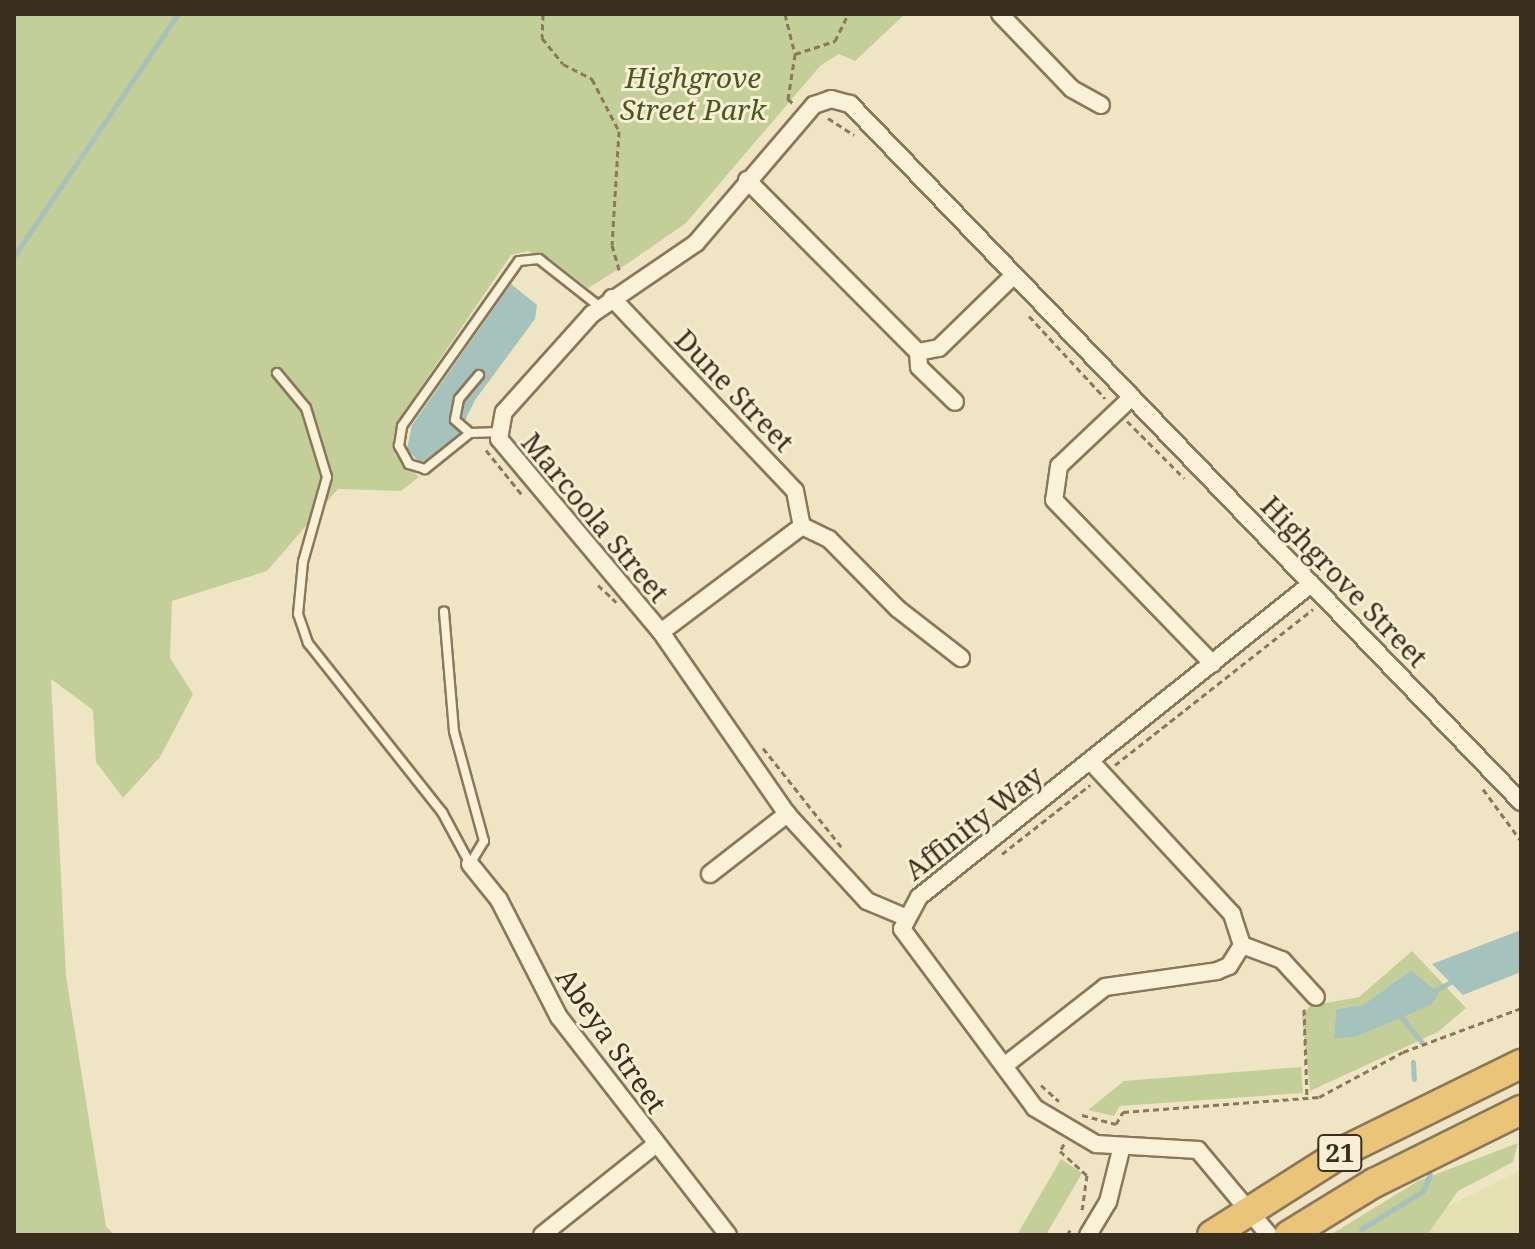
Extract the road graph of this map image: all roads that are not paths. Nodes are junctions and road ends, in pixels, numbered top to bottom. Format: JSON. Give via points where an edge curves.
{"nodes":[{"id":1,"x":1000,"y":14,"type":"edge"},
{"id":2,"x":831,"y":99,"type":"joint"},
{"id":3,"x":1101,"y":105,"type":"dead end"},
{"id":4,"x":747,"y":180,"type":"junction"},
{"id":5,"x":1014,"y":275,"type":"junction"},
{"id":6,"x":600,"y":301,"type":"junction"},
{"id":7,"x":918,"y":352,"type":"junction"},
{"id":8,"x":277,"y":373,"type":"dead end"},
{"id":9,"x":479,"y":375,"type":"dead end"},
{"id":10,"x":1132,"y":397,"type":"junction"},
{"id":11,"x":955,"y":402,"type":"dead end"},
{"id":12,"x":470,"y":433,"type":"junction"},
{"id":13,"x":491,"y":433,"type":"junction"},
{"id":14,"x":802,"y":526,"type":"junction"},
{"id":15,"x":1305,"y":589,"type":"junction"},
{"id":16,"x":444,"y":611,"type":"dead end"},
{"id":17,"x":661,"y":632,"type":"junction"},
{"id":18,"x":961,"y":658,"type":"dead end"},
{"id":19,"x":1213,"y":664,"type":"junction"},
{"id":20,"x":1097,"y":768,"type":"junction"},
{"id":21,"x":1521,"y":802,"type":"edge"},
{"id":22,"x":787,"y":814,"type":"junction"},
{"id":23,"x":470,"y":864,"type":"junction"},
{"id":24,"x":710,"y":874,"type":"dead end"},
{"id":25,"x":905,"y":917,"type":"junction"},
{"id":26,"x":1242,"y":945,"type":"junction"},
{"id":27,"x":1316,"y":997,"type":"road end"},
{"id":28,"x":1010,"y":1061,"type":"junction"},
{"id":29,"x":1521,"y":1064,"type":"edge"},
{"id":30,"x":1521,"y":1110,"type":"edge"},
{"id":31,"x":655,"y":1145,"type":"junction"},
{"id":32,"x":1121,"y":1150,"type":"junction"},
{"id":33,"x":1248,"y":1209,"type":"junction"},
{"id":34,"x":542,"y":1235,"type":"edge"},
{"id":35,"x":728,"y":1235,"type":"edge"},
{"id":36,"x":1088,"y":1235,"type":"edge"},
{"id":37,"x":1212,"y":1235,"type":"edge"},
{"id":38,"x":1269,"y":1235,"type":"edge"},
{"id":39,"x":1289,"y":1235,"type":"edge"}],
"edges":[{"from":1,"to":3,"type":"street","via":[[1072,89]]},
{"from":2,"to":4,"type":"street","name":"Marcoola Street","via":[[800,109]]},
{"from":2,"to":5,"type":"street","name":"Highgrove Street","via":[[850,104]]},
{"from":4,"to":6,"type":"street","name":"Marcoola Street","via":[[696,243]]},
{"from":4,"to":7,"type":"street"},
{"from":5,"to":7,"type":"street","via":[[939,348]]},
{"from":5,"to":10,"type":"street","name":"Highgrove Street"},
{"from":6,"to":12,"type":"lane","via":[[539,259],[511,269],[402,426],[399,446],[409,464],[425,469]]},
{"from":6,"to":13,"type":"street","name":"Marcoola Street"},
{"from":6,"to":14,"type":"street","name":"Dune Street","via":[[795,491]]},
{"from":7,"to":11,"type":"street","via":[[919,367]]},
{"from":8,"to":23,"type":"lane","via":[[306,408],[327,477],[301,577],[298,614],[308,643],[442,812]]},
{"from":9,"to":12,"type":"lane","via":[[454,411],[458,426]]},
{"from":10,"to":15,"type":"street","name":"Highgrove Street"},
{"from":10,"to":19,"type":"street","via":[[1059,466],[1054,500]]},
{"from":12,"to":13,"type":"lane"},
{"from":13,"to":17,"type":"street","name":"Marcoola Street","via":[[624,596]]},
{"from":14,"to":17,"type":"street"},
{"from":14,"to":18,"type":"street","via":[[829,539],[898,609]]},
{"from":15,"to":19,"type":"street","name":"Affinity Way"},
{"from":15,"to":21,"type":"street","name":"Highgrove Street"},
{"from":16,"to":23,"type":"lane","via":[[454,731],[484,841]]},
{"from":17,"to":22,"type":"street","name":"Marcoola Street"},
{"from":19,"to":20,"type":"street","name":"Affinity Way"},
{"from":20,"to":25,"type":"street","name":"Affinity Way","via":[[919,897]]},
{"from":20,"to":26,"type":"street","via":[[1232,914]]},
{"from":22,"to":24,"type":"street"},
{"from":22,"to":25,"type":"street","name":"Marcoola Street","via":[[867,901]]},
{"from":23,"to":31,"type":"street","name":"Abeya Street","via":[[499,900],[559,1017]]},
{"from":25,"to":28,"type":"street","name":"Affinity Way","via":[[905,943]]},
{"from":26,"to":27,"type":"street","via":[[1282,960]]},
{"from":26,"to":28,"type":"street","via":[[1229,966],[1217,971],[1105,987]]},
{"from":28,"to":32,"type":"street","name":"Affinity Way","via":[[1035,1108],[1068,1133]]},
{"from":29,"to":33,"type":"highway","number":"21","via":[[1434,1102]]},
{"from":30,"to":39,"type":"highway","number":"21","via":[[1374,1183]]},
{"from":31,"to":34,"type":"street"},
{"from":31,"to":35,"type":"street","name":"Abeya Street"},
{"from":32,"to":33,"type":"street","name":"Affinity Way","via":[[1181,1144],[1198,1150]]},
{"from":32,"to":36,"type":"street","via":[[1108,1202]]},
{"from":33,"to":37,"type":"highway","number":"21"},
{"from":33,"to":38,"type":"street","name":"Affinity Way"}]}
